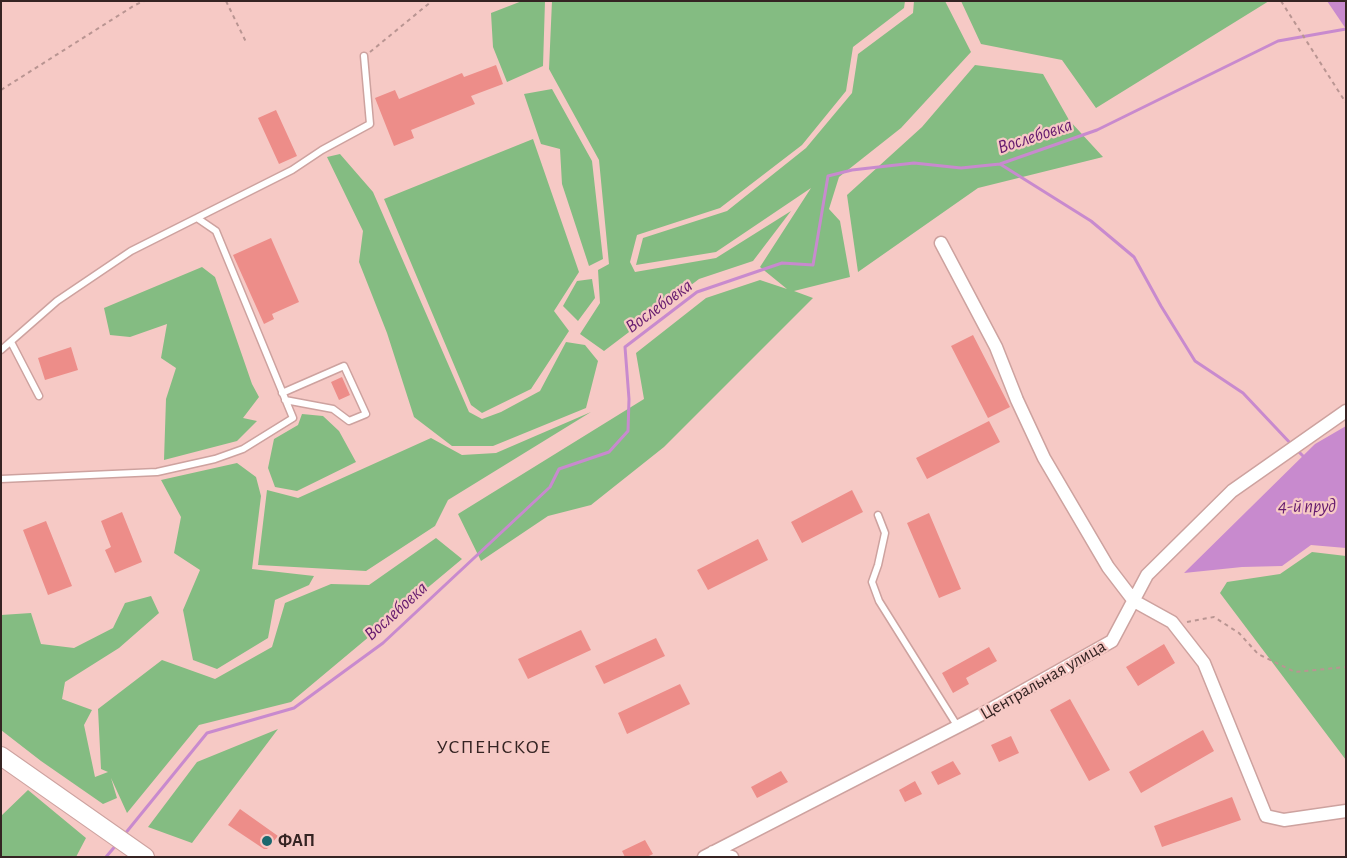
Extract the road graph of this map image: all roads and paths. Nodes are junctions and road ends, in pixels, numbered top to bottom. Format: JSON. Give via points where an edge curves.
{"nodes":[{"id":1,"x":144,"y":1,"type":"edge"},
{"id":2,"x":226,"y":1,"type":"edge"},
{"id":3,"x":432,"y":1,"type":"edge"},
{"id":4,"x":1281,"y":1,"type":"edge"},
{"id":5,"x":246,"y":42,"type":"dead end"},
{"id":6,"x":364,"y":56,"type":"joint"},
{"id":7,"x":1,"y":90,"type":"edge"},
{"id":8,"x":1346,"y":103,"type":"edge"},
{"id":9,"x":197,"y":218,"type":"junction"},
{"id":10,"x":940,"y":243,"type":"dead end"},
{"id":11,"x":11,"y":342,"type":"junction"},
{"id":12,"x":1,"y":350,"type":"edge"},
{"id":13,"x":39,"y":396,"type":"dead end"},
{"id":14,"x":284,"y":396,"type":"junction"},
{"id":15,"x":1346,"y":411,"type":"edge"},
{"id":16,"x":1,"y":479,"type":"edge"},
{"id":17,"x":878,"y":515,"type":"dead end"},
{"id":18,"x":1134,"y":600,"type":"junction"},
{"id":19,"x":1172,"y":622,"type":"junction"},
{"id":20,"x":1346,"y":667,"type":"edge"},
{"id":21,"x":958,"y":727,"type":"junction"},
{"id":22,"x":1,"y":756,"type":"edge"},
{"id":23,"x":1346,"y":811,"type":"edge"},
{"id":24,"x":708,"y":854,"type":"edge"},
{"id":25,"x":145,"y":857,"type":"edge"},
{"id":26,"x":732,"y":857,"type":"edge"}],
"edges":[{"from":1,"to":7,"type":"path"},
{"from":2,"to":5,"type":"path"},
{"from":3,"to":6,"type":"path"},
{"from":4,"to":8,"type":"path"},
{"from":6,"to":9,"type":"lane","via":[[370,124],[292,170]]},
{"from":9,"to":11,"type":"lane","via":[[131,251],[57,301]]},
{"from":9,"to":14,"type":"lane","via":[[216,231]]},
{"from":10,"to":18,"type":"street","via":[[996,346],[1016,400],[1044,458],[1108,567]]},
{"from":11,"to":12,"type":"lane"},
{"from":11,"to":13,"type":"lane"},
{"from":14,"to":14,"type":"lane","via":[[344,366],[366,414],[349,421],[333,409]]},
{"from":14,"to":16,"type":"lane","via":[[293,418],[243,449],[215,459],[157,472]]},
{"from":15,"to":18,"type":"street","name":"Центральная улица","via":[[1232,492],[1147,575]]},
{"from":17,"to":21,"type":"lane","via":[[885,533],[872,582],[879,601]]},
{"from":18,"to":19,"type":"street"},
{"from":18,"to":21,"type":"street","name":"Центральная улица","via":[[1112,641]]},
{"from":19,"to":20,"type":"path","via":[[1214,617],[1239,633],[1258,654],[1295,672]]},
{"from":19,"to":23,"type":"street","via":[[1204,663],[1266,816],[1284,820]]},
{"from":21,"to":24,"type":"street","name":"Центральная улица"},
{"from":22,"to":25,"type":"main road"},
{"from":24,"to":26,"type":"street"}]}
